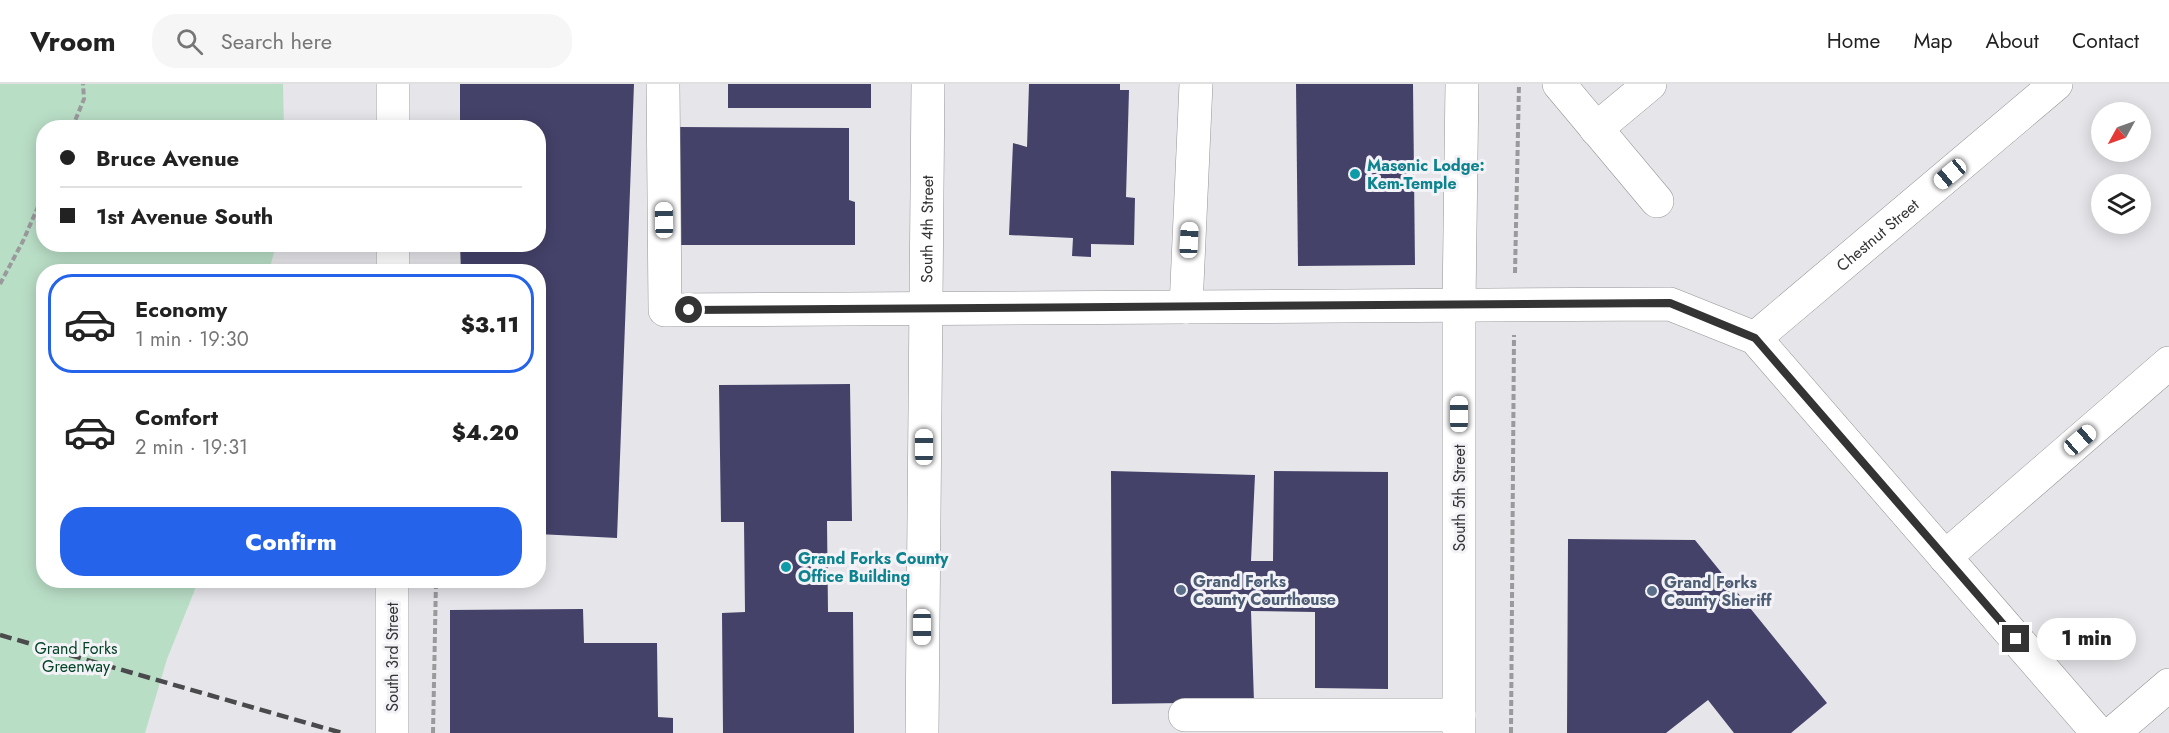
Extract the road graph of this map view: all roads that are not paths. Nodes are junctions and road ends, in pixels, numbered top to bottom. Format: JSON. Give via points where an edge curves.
{"nodes":[{"id":1,"x":393,"y":84,"type":"edge"},
{"id":2,"x":663,"y":84,"type":"edge"},
{"id":3,"x":928,"y":84,"type":"edge"},
{"id":4,"x":1196,"y":84,"type":"edge"},
{"id":5,"x":1462,"y":84,"type":"edge"},
{"id":6,"x":1559,"y":84,"type":"edge"},
{"id":7,"x":2056,"y":84,"type":"edge"},
{"id":8,"x":1640,"y":87,"type":"edge"},
{"id":9,"x":393,"y":120,"type":"edge"},
{"id":10,"x":1596,"y":129,"type":"junction"},
{"id":11,"x":1657,"y":201,"type":"dead end"},
{"id":12,"x":1460,"y":304,"type":"junction"},
{"id":13,"x":1186,"y":307,"type":"junction"},
{"id":14,"x":925,"y":309,"type":"junction"},
{"id":15,"x":1755,"y":338,"type":"junction"},
{"id":16,"x":2169,"y":363,"type":"edge"},
{"id":17,"x":1945,"y":557,"type":"junction"},
{"id":18,"x":392,"y":588,"type":"edge"},
{"id":19,"x":2169,"y":685,"type":"edge"},
{"id":20,"x":1185,"y":715,"type":"dead end"},
{"id":21,"x":1459,"y":724,"type":"edge"},
{"id":22,"x":392,"y":733,"type":"edge"},
{"id":23,"x":922,"y":733,"type":"edge"},
{"id":24,"x":2098,"y":733,"type":"edge"},
{"id":25,"x":2113,"y":733,"type":"edge"}],
"edges":[{"from":1,"to":9,"type":"street"},
{"from":2,"to":14,"type":"street","via":[[665,310]]},
{"from":3,"to":14,"type":"street","name":"South 4th Street"},
{"from":4,"to":13,"type":"street"},
{"from":5,"to":12,"type":"street","name":"South 5th Street"},
{"from":6,"to":10,"type":"street"},
{"from":7,"to":15,"type":"street","name":"Chestnut Street"},
{"from":8,"to":10,"type":"street"},
{"from":10,"to":11,"type":"street"},
{"from":12,"to":13,"type":"street"},
{"from":12,"to":15,"type":"street","via":[[1670,303]]},
{"from":12,"to":21,"type":"street","name":"South 5th Street"},
{"from":13,"to":14,"type":"street"},
{"from":14,"to":23,"type":"street","name":"South 4th Street"},
{"from":15,"to":17,"type":"street"},
{"from":16,"to":17,"type":"street"},
{"from":17,"to":24,"type":"street"},
{"from":18,"to":22,"type":"street","name":"South 3rd Street"},
{"from":19,"to":25,"type":"street"},
{"from":20,"to":21,"type":"street"}]}
